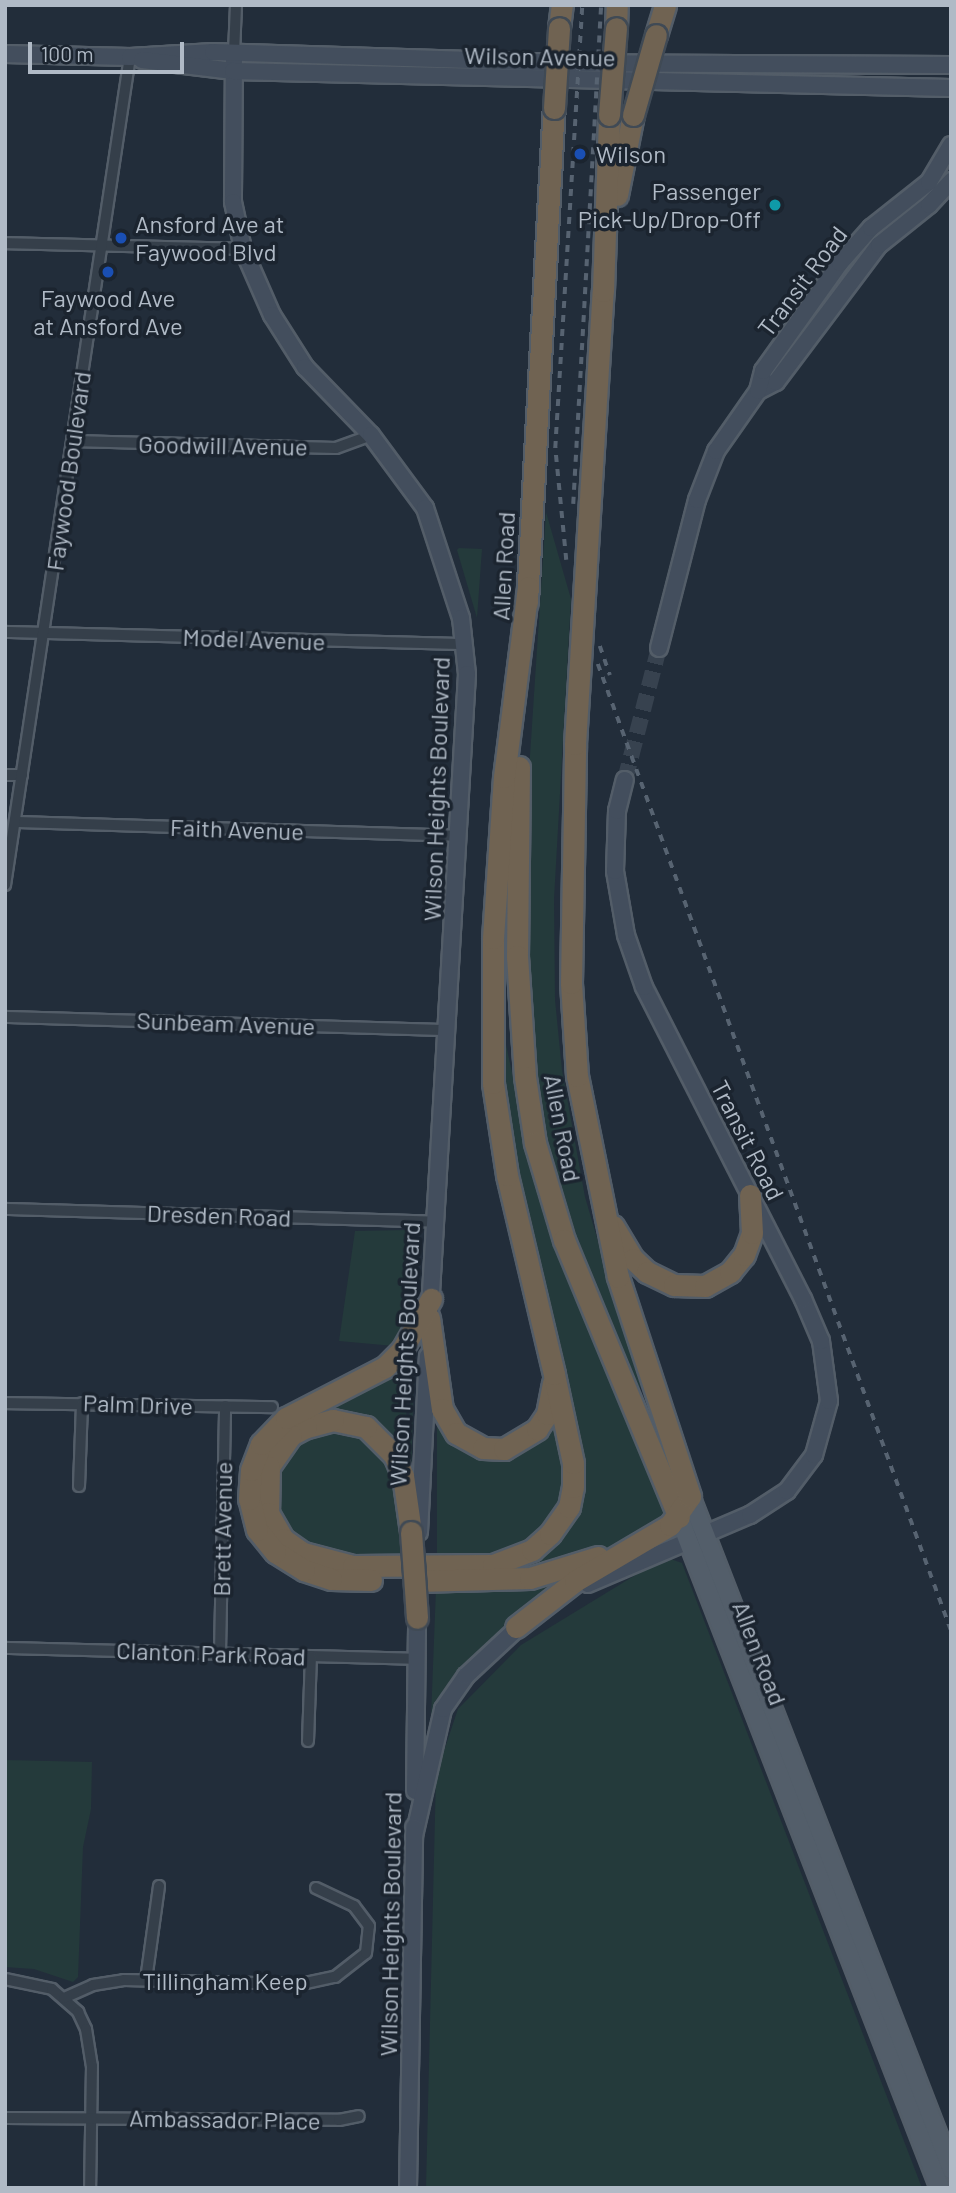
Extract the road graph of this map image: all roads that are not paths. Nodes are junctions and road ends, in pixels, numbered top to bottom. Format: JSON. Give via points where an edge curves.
{"nodes":[{"id":1,"x":236,"y":5,"type":"edge"},
{"id":2,"x":560,"y":5,"type":"edge"},
{"id":3,"x":617,"y":5,"type":"edge"},
{"id":4,"x":665,"y":5,"type":"edge"},
{"id":5,"x":234,"y":53,"type":"junction"},
{"id":6,"x":5,"y":54,"type":"edge"},
{"id":7,"x":130,"y":57,"type":"junction"},
{"id":8,"x":951,"y":65,"type":"edge"},
{"id":9,"x":233,"y":71,"type":"junction"},
{"id":10,"x":951,"y":89,"type":"edge"},
{"id":11,"x":951,"y":145,"type":"edge"},
{"id":12,"x":951,"y":181,"type":"edge"},
{"id":13,"x":5,"y":243,"type":"edge"},
{"id":14,"x":102,"y":246,"type":"junction"},
{"id":15,"x":243,"y":249,"type":"junction"},
{"id":16,"x":603,"y":290,"type":"junction"},
{"id":17,"x":758,"y":391,"type":"junction"},
{"id":18,"x":371,"y":435,"type":"junction"},
{"id":19,"x":73,"y":441,"type":"junction"},
{"id":20,"x":528,"y":588,"type":"junction"},
{"id":21,"x":5,"y":632,"type":"edge"},
{"id":22,"x":44,"y":633,"type":"junction"},
{"id":23,"x":464,"y":644,"type":"junction"},
{"id":24,"x":659,"y":648,"type":"tunnel mouth"},
{"id":25,"x":5,"y":775,"type":"edge"},
{"id":26,"x":22,"y":775,"type":"junction"},
{"id":27,"x":625,"y":780,"type":"tunnel mouth"},
{"id":28,"x":15,"y":822,"type":"junction"},
{"id":29,"x":459,"y":836,"type":"junction"},
{"id":30,"x":5,"y":886,"type":"edge"},
{"id":31,"x":5,"y":1017,"type":"edge"},
{"id":32,"x":446,"y":1030,"type":"junction"},
{"id":33,"x":750,"y":1195,"type":"junction"},
{"id":34,"x":600,"y":1200,"type":"junction"},
{"id":35,"x":5,"y":1209,"type":"edge"},
{"id":36,"x":433,"y":1222,"type":"junction"},
{"id":37,"x":430,"y":1308,"type":"junction"},
{"id":38,"x":554,"y":1374,"type":"junction"},
{"id":39,"x":5,"y":1403,"type":"edge"},
{"id":40,"x":82,"y":1403,"type":"junction"},
{"id":41,"x":225,"y":1406,"type":"junction"},
{"id":42,"x":272,"y":1407,"type":"dead end"},
{"id":43,"x":79,"y":1486,"type":"dead end"},
{"id":44,"x":690,"y":1496,"type":"junction"},
{"id":45,"x":679,"y":1517,"type":"junction"},
{"id":46,"x":415,"y":1532,"type":"junction"},
{"id":47,"x":705,"y":1532,"type":"junction"},
{"id":48,"x":688,"y":1539,"type":"junction"},
{"id":49,"x":635,"y":1545,"type":"junction"},
{"id":50,"x":417,"y":1618,"type":"joint"},
{"id":51,"x":516,"y":1627,"type":"junction"},
{"id":52,"x":5,"y":1648,"type":"edge"},
{"id":53,"x":220,"y":1652,"type":"junction"},
{"id":54,"x":311,"y":1656,"type":"junction"},
{"id":55,"x":418,"y":1659,"type":"junction"},
{"id":56,"x":308,"y":1741,"type":"dead end"},
{"id":57,"x":414,"y":1836,"type":"junction"},
{"id":58,"x":159,"y":1886,"type":"dead end"},
{"id":59,"x":316,"y":1888,"type":"dead end"},
{"id":60,"x":5,"y":1979,"type":"edge"},
{"id":61,"x":146,"y":1980,"type":"junction"},
{"id":62,"x":64,"y":1998,"type":"junction"},
{"id":63,"x":359,"y":2116,"type":"dead end"},
{"id":64,"x":90,"y":2117,"type":"junction"},
{"id":65,"x":5,"y":2118,"type":"edge"},
{"id":66,"x":951,"y":2169,"type":"edge"},
{"id":67,"x":90,"y":2188,"type":"edge"},
{"id":68,"x":408,"y":2188,"type":"edge"},
{"id":69,"x":940,"y":2188,"type":"edge"}],
"edges":[{"from":1,"to":5,"type":"street"},
{"from":2,"to":20,"type":"highway","name":"Allen Road","bridge":true},
{"from":3,"to":16,"type":"highway","name":"Allen Road","bridge":true},
{"from":4,"to":16,"type":"highway","bridge":true,"via":[[633,115]]},
{"from":5,"to":7,"type":"main road","name":"Wilson Avenue"},
{"from":5,"to":8,"type":"main road","name":"Wilson Avenue","via":[[568,64]]},
{"from":5,"to":9,"type":"main road","name":"Wilson Heights Boulevard"},
{"from":6,"to":7,"type":"main road","name":"Wilson Avenue"},
{"from":7,"to":9,"type":"main road","name":"Wilson Avenue"},
{"from":7,"to":14,"type":"street","name":"Faywood Boulevard"},
{"from":9,"to":10,"type":"main road","name":"Wilson Avenue"},
{"from":9,"to":15,"type":"main road","name":"Wilson Heights Boulevard","via":[[233,202]]},
{"from":11,"to":17,"type":"main road","name":"Transit Road","via":[[929,182],[871,228],[840,263],[763,372]]},
{"from":12,"to":17,"type":"main road","name":"Transit Road","via":[[929,205],[878,245],[776,382]]},
{"from":13,"to":14,"type":"street"},
{"from":14,"to":15,"type":"street"},
{"from":14,"to":19,"type":"street","name":"Faywood Boulevard"},
{"from":15,"to":18,"type":"main road","name":"Wilson Heights Boulevard","via":[[272,315],[305,367]]},
{"from":16,"to":34,"type":"highway","name":"Allen Road","via":[[575,744],[571,899],[578,1076]]},
{"from":17,"to":24,"type":"main road","name":"Transit Road","via":[[707,472]]},
{"from":18,"to":19,"type":"street","name":"Goodwill Avenue","via":[[336,448]]},
{"from":18,"to":23,"type":"main road","name":"Wilson Heights Boulevard","via":[[425,508],[448,567]]},
{"from":19,"to":22,"type":"street","name":"Faywood Boulevard"},
{"from":20,"to":38,"type":"highway","via":[[504,777],[494,939],[493,1083],[525,1267]]},
{"from":20,"to":45,"type":"highway","name":"Allen Road","via":[[517,818],[517,943],[525,1077],[535,1143],[564,1240]]},
{"from":21,"to":22,"type":"street","name":"Model Avenue"},
{"from":22,"to":23,"type":"street","name":"Model Avenue"},
{"from":22,"to":26,"type":"street","name":"Faywood Boulevard"},
{"from":23,"to":29,"type":"main road","name":"Wilson Heights Boulevard"},
{"from":25,"to":26,"type":"street"},
{"from":26,"to":28,"type":"street","name":"Faywood Boulevard"},
{"from":27,"to":33,"type":"main road","name":"Transit Road","via":[[617,811],[615,871],[626,934],[644,986]]},
{"from":28,"to":29,"type":"street","name":"Faith Avenue"},
{"from":28,"to":30,"type":"street","name":"Faywood Boulevard"},
{"from":29,"to":32,"type":"main road","name":"Wilson Heights Boulevard"},
{"from":31,"to":32,"type":"street","name":"Sunbeam Avenue"},
{"from":32,"to":36,"type":"main road","name":"Wilson Heights Boulevard"},
{"from":33,"to":34,"type":"highway","via":[[752,1233],[744,1255],[719,1280],[695,1287],[659,1280],[639,1265]]},
{"from":33,"to":47,"type":"main road","name":"Transit Road","via":[[816,1330],[829,1383],[828,1412],[814,1455],[799,1478],[769,1503],[717,1521]]},
{"from":34,"to":44,"type":"highway","name":"Allen Road","via":[[618,1276]]},
{"from":35,"to":36,"type":"street","name":"Dresden Road"},
{"from":36,"to":37,"type":"main road","name":"Wilson Heights Boulevard"},
{"from":37,"to":38,"type":"highway","via":[[442,1409],[456,1433],[483,1448],[504,1449],[537,1429],[547,1414]]},
{"from":37,"to":46,"type":"main road","name":"Wilson Heights Boulevard"},
{"from":37,"to":49,"type":"highway","via":[[385,1367],[286,1418],[261,1444],[251,1470],[249,1499],[257,1530],[275,1552],[304,1570],[331,1579],[470,1583],[530,1578]]},
{"from":38,"to":46,"type":"highway","via":[[573,1463],[569,1507],[532,1550],[493,1565],[353,1566],[303,1553],[283,1539],[268,1513],[269,1467],[291,1435],[306,1427],[333,1420],[366,1427],[394,1455]]},
{"from":39,"to":40,"type":"street","name":"Palm Drive"},
{"from":40,"to":41,"type":"street","name":"Palm Drive"},
{"from":40,"to":43,"type":"street"},
{"from":41,"to":42,"type":"street","name":"Palm Drive"},
{"from":41,"to":53,"type":"street","name":"Brett Avenue"},
{"from":44,"to":45,"type":"highway"},
{"from":44,"to":47,"type":"main road","name":"Allen Road"},
{"from":45,"to":48,"type":"main road","name":"Allen Road"},
{"from":45,"to":49,"type":"highway"},
{"from":46,"to":50,"type":"highway","bridge":true},
{"from":47,"to":48,"type":"main road","name":"Transit Road"},
{"from":47,"to":66,"type":"main road","name":"Allen Road"},
{"from":48,"to":51,"type":"main road","name":"Transit Road","via":[[588,1584]]},
{"from":48,"to":69,"type":"main road","name":"Allen Road"},
{"from":49,"to":51,"type":"highway","via":[[575,1581]]},
{"from":50,"to":55,"type":"main road","name":"Wilson Heights Boulevard"},
{"from":51,"to":57,"type":"main road","name":"Transit Road","via":[[466,1676],[443,1709]]},
{"from":52,"to":53,"type":"street","name":"Clanton Park Road"},
{"from":53,"to":54,"type":"street","name":"Clanton Park Road"},
{"from":54,"to":55,"type":"street","name":"Clanton Park Road"},
{"from":54,"to":56,"type":"street"},
{"from":55,"to":57,"type":"main road","name":"Wilson Heights Boulevard"},
{"from":57,"to":68,"type":"main road","name":"Wilson Heights Boulevard"},
{"from":58,"to":61,"type":"street"},
{"from":59,"to":61,"type":"street","name":"Tillingham Keep","via":[[354,1906],[369,1926],[366,1953],[344,1972],[301,1984]]},
{"from":60,"to":62,"type":"street","via":[[38,1983]]},
{"from":61,"to":62,"type":"street","name":"Tillingham Keep","via":[[110,1981]]},
{"from":62,"to":64,"type":"street","via":[[86,2029],[92,2066]]},
{"from":63,"to":64,"type":"street","name":"Ambassador Place","via":[[339,2120]]},
{"from":64,"to":65,"type":"street","name":"Ambassador Place"},
{"from":64,"to":67,"type":"street"}]}
